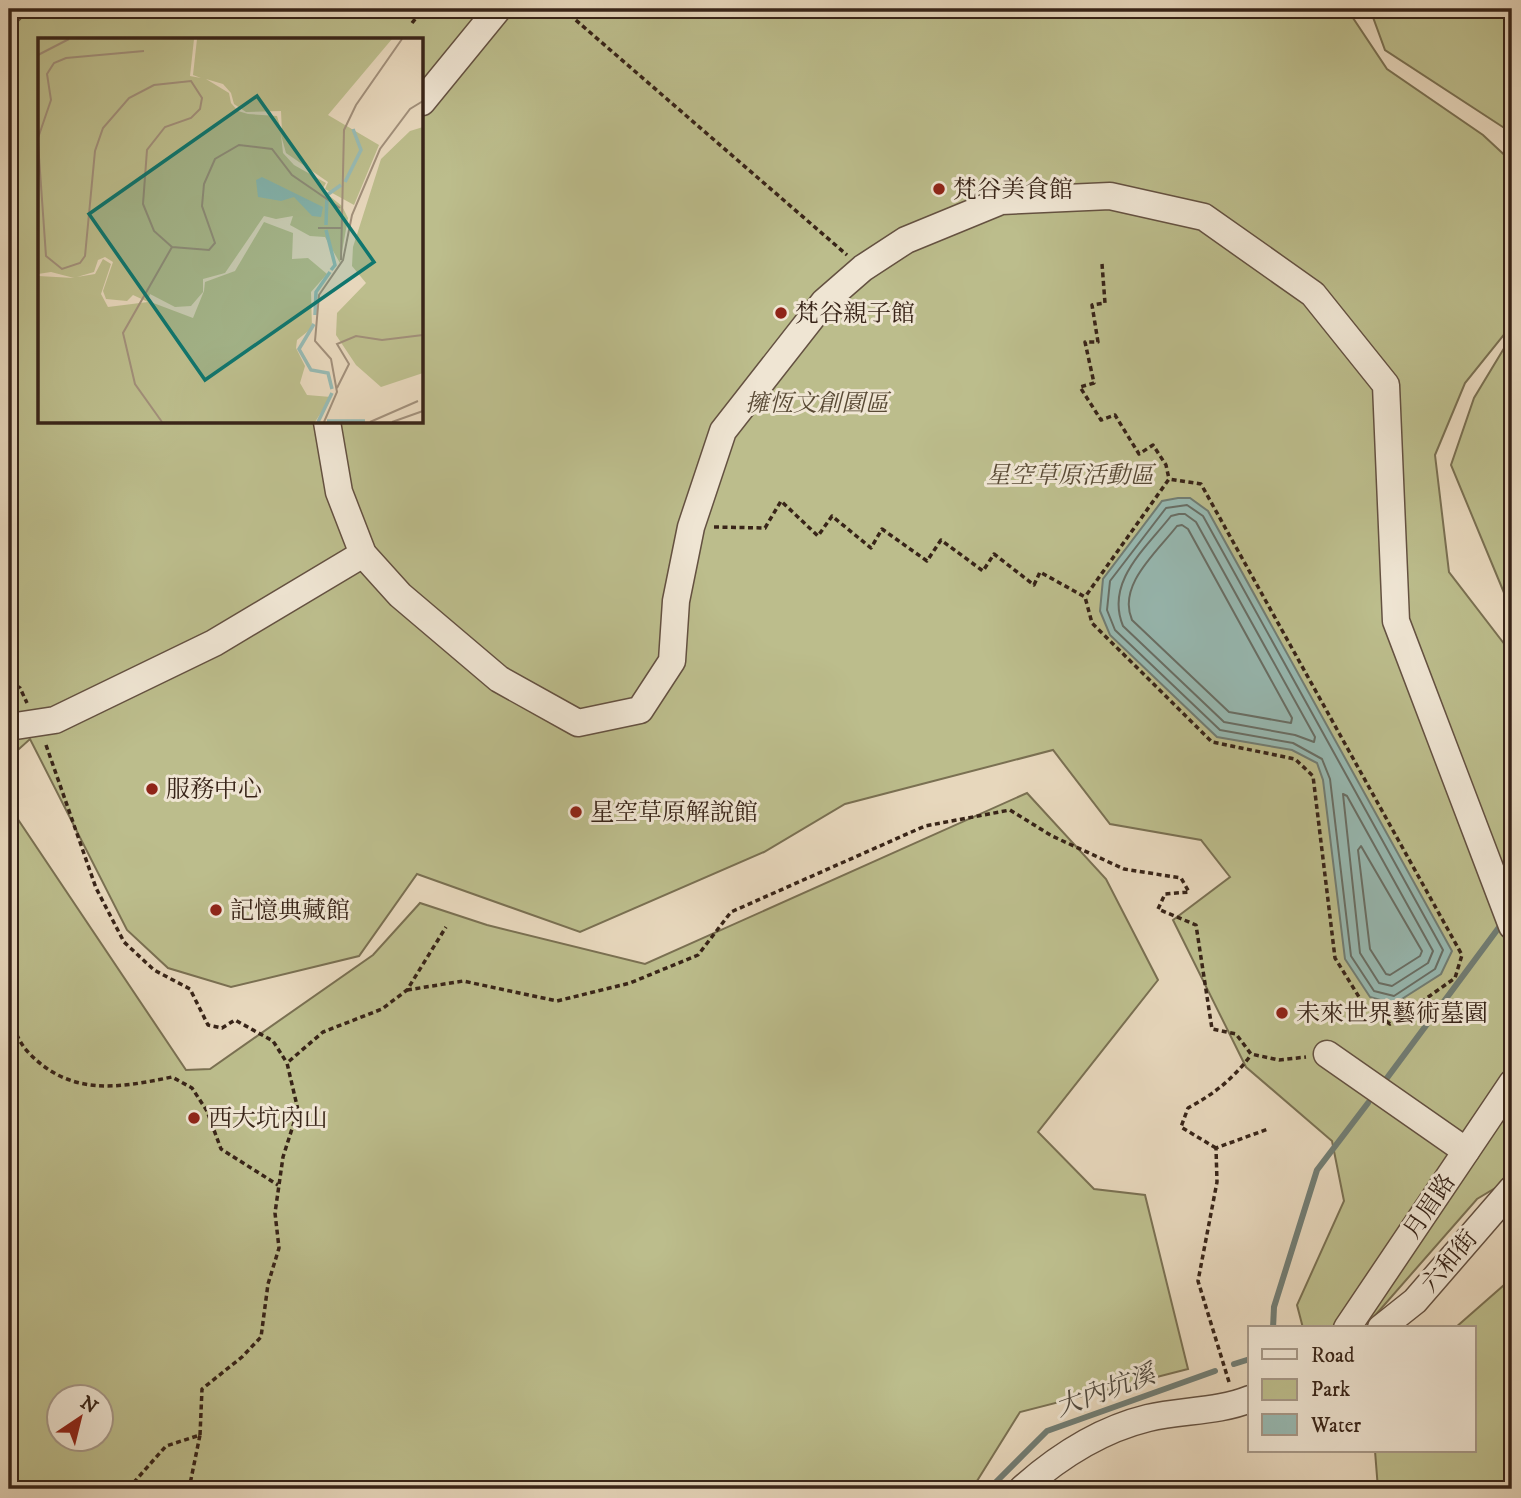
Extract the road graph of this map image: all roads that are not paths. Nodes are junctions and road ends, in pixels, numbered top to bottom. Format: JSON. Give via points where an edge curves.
{"nodes":[{"id":1,"x":498,"y":9,"type":"edge"},
{"id":2,"x":424,"y":100,"type":"edge"},
{"id":3,"x":327,"y":424,"type":"edge"},
{"id":4,"x":363,"y":554,"type":"junction"},
{"id":5,"x":9,"y":727,"type":"edge"},
{"id":6,"x":1507,"y":913,"type":"edge"},
{"id":7,"x":1327,"y":1054,"type":"road end"},
{"id":8,"x":1512,"y":1083,"type":"edge"},
{"id":9,"x":1466,"y":1151,"type":"junction"},
{"id":10,"x":1512,"y":1189,"type":"edge"},
{"id":11,"x":1347,"y":1326,"type":"edge"},
{"id":12,"x":1384,"y":1326,"type":"edge"},
{"id":13,"x":1242,"y":1402,"type":"edge"},
{"id":14,"x":1021,"y":1489,"type":"edge"}],
"edges":[{"from":1,"to":2,"type":"street"},
{"from":3,"to":4,"type":"street","via":[[339,492]]},
{"from":4,"to":5,"type":"street","via":[[214,643],[55,720]]},
{"from":4,"to":6,"type":"street","via":[[400,596],[499,679],[578,723],[640,710],[672,661],[676,601],[691,527],[723,431],[824,302],[863,268],[906,240],[1000,201],[1110,195],[1204,216],[1313,294],[1386,385],[1396,621]]},
{"from":7,"to":9,"type":"street"},
{"from":8,"to":9,"type":"street","name":"月眉路"},
{"from":9,"to":11,"type":"street","name":"月眉路"},
{"from":10,"to":12,"type":"street","name":"六和街","via":[[1415,1301]]},
{"from":13,"to":14,"type":"street","via":[[1149,1418],[1104,1432],[1051,1463]]}]}
